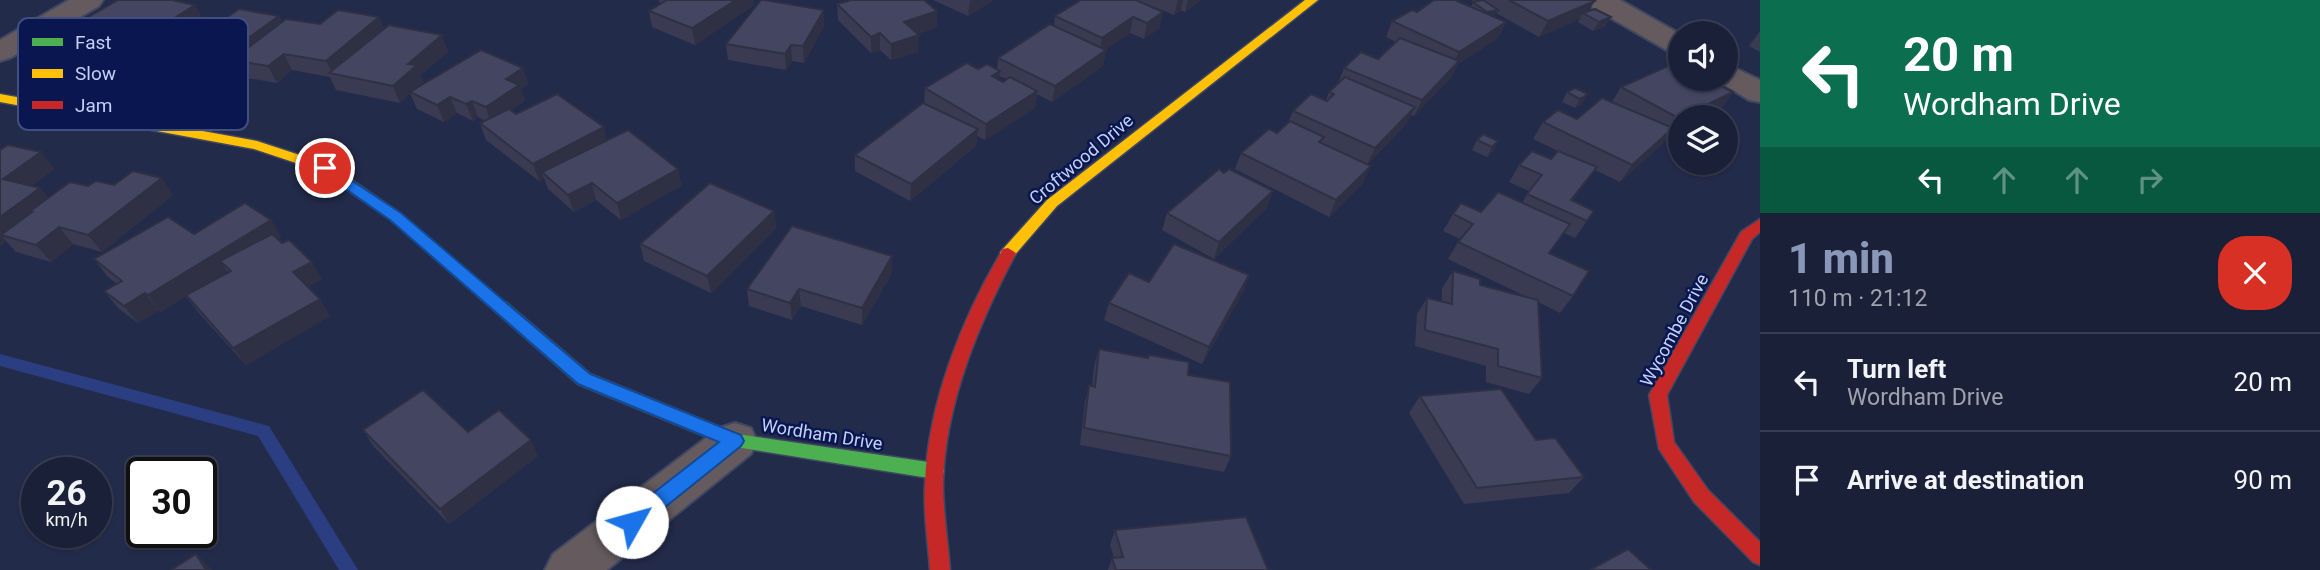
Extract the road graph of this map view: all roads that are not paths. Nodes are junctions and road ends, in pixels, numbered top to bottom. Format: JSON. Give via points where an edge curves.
{"nodes":[{"id":1,"x":89,"y":0,"type":"edge"},
{"id":2,"x":1312,"y":0,"type":"edge"},
{"id":3,"x":1601,"y":0,"type":"edge"},
{"id":4,"x":58,"y":18,"type":"edge"},
{"id":5,"x":1668,"y":39,"type":"edge"},
{"id":6,"x":18,"y":41,"type":"edge"},
{"id":7,"x":0,"y":52,"type":"edge"},
{"id":8,"x":1738,"y":80,"type":"edge"},
{"id":9,"x":1760,"y":93,"type":"edge"},
{"id":10,"x":0,"y":98,"type":"edge"},
{"id":11,"x":18,"y":101,"type":"edge"},
{"id":12,"x":175,"y":130,"type":"edge"},
{"id":13,"x":1760,"y":224,"type":"edge"},
{"id":14,"x":735,"y":441,"type":"junction"},
{"id":15,"x":934,"y":471,"type":"junction"},
{"id":16,"x":1760,"y":556,"type":"edge"},
{"id":17,"x":570,"y":570,"type":"edge"},
{"id":18,"x":940,"y":570,"type":"edge"}],
"edges":[{"from":1,"to":4,"type":"street"},
{"from":2,"to":15,"type":"street","name":"Croftwood Drive","via":[[1052,203],[1010,250],[981,301],[955,369]]},
{"from":3,"to":5,"type":"street"},
{"from":6,"to":7,"type":"street"},
{"from":8,"to":9,"type":"street"},
{"from":10,"to":11,"type":"street","name":"Wordham Drive"},
{"from":12,"to":14,"type":"street","name":"Wordham Drive","via":[[257,145],[325,168],[396,217],[584,379]]},
{"from":13,"to":16,"type":"street","name":"Wycombe Drive","via":[[1746,236],[1658,395],[1665,444],[1701,496]]},
{"from":14,"to":15,"type":"street","name":"Wordham Drive"},
{"from":14,"to":17,"type":"street"},
{"from":15,"to":18,"type":"street","name":"Croftwood Drive"}]}
